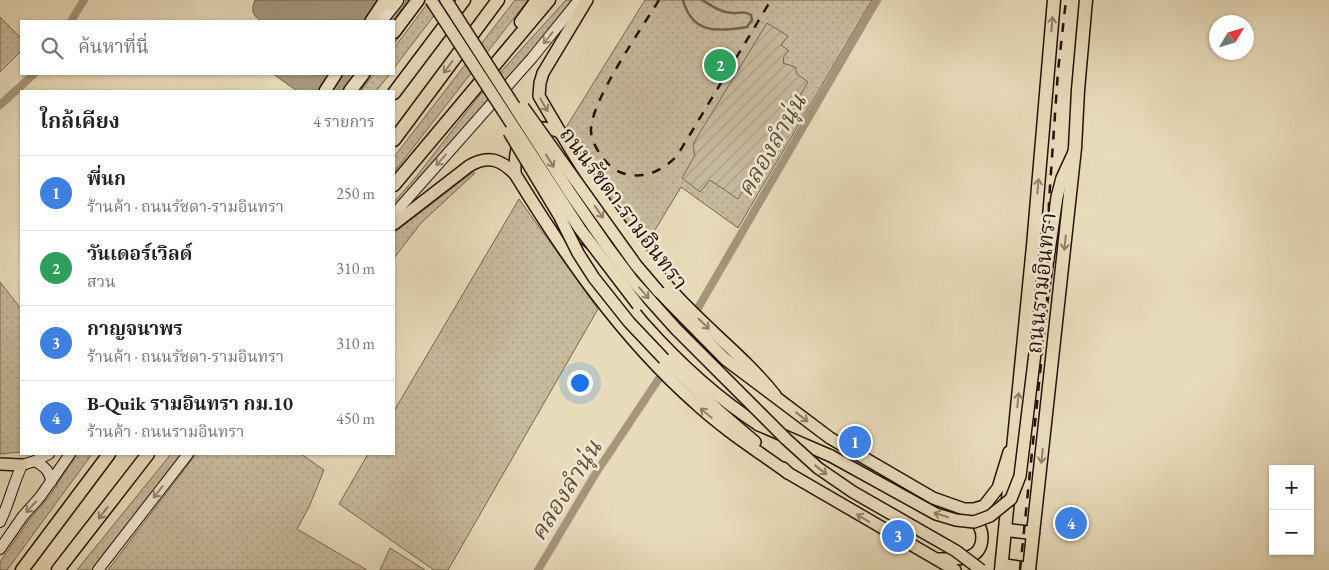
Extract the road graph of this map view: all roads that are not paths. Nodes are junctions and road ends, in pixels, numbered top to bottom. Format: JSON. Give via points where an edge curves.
{"nodes":[{"id":1,"x":386,"y":0,"type":"edge"},
{"id":2,"x":398,"y":0,"type":"edge"},
{"id":3,"x":418,"y":0,"type":"edge"},
{"id":4,"x":431,"y":0,"type":"edge"},
{"id":5,"x":446,"y":0,"type":"edge"},
{"id":6,"x":464,"y":0,"type":"edge"},
{"id":7,"x":498,"y":0,"type":"edge"},
{"id":8,"x":537,"y":0,"type":"edge"},
{"id":9,"x":550,"y":0,"type":"edge"},
{"id":10,"x":579,"y":0,"type":"edge"},
{"id":11,"x":587,"y":0,"type":"edge"},
{"id":12,"x":1054,"y":0,"type":"edge"},
{"id":13,"x":1086,"y":0,"type":"edge"},
{"id":14,"x":372,"y":20,"type":"edge"},
{"id":15,"x":383,"y":20,"type":"edge"},
{"id":16,"x":395,"y":31,"type":"edge"},
{"id":17,"x":466,"y":32,"type":"junction"},
{"id":18,"x":473,"y":65,"type":"junction"},
{"id":19,"x":335,"y":75,"type":"edge"},
{"id":20,"x":340,"y":75,"type":"edge"},
{"id":21,"x":362,"y":75,"type":"edge"},
{"id":22,"x":327,"y":90,"type":"edge"},
{"id":23,"x":327,"y":90,"type":"edge"},
{"id":24,"x":351,"y":90,"type":"edge"},
{"id":25,"x":395,"y":92,"type":"edge"},
{"id":26,"x":471,"y":92,"type":"junction"},
{"id":27,"x":560,"y":132,"type":"junction"},
{"id":28,"x":395,"y":139,"type":"edge"},
{"id":29,"x":1075,"y":148,"type":"junction"},
{"id":30,"x":515,"y":174,"type":"junction"},
{"id":31,"x":395,"y":185,"type":"edge"},
{"id":32,"x":539,"y":211,"type":"junction"},
{"id":33,"x":395,"y":213,"type":"edge"},
{"id":34,"x":395,"y":223,"type":"edge"},
{"id":35,"x":774,"y":395,"type":"junction"},
{"id":36,"x":759,"y":425,"type":"junction"},
{"id":37,"x":1015,"y":434,"type":"junction"},
{"id":38,"x":47,"y":455,"type":"edge"},
{"id":39,"x":69,"y":455,"type":"edge"},
{"id":40,"x":108,"y":455,"type":"edge"},
{"id":41,"x":187,"y":455,"type":"edge"},
{"id":42,"x":147,"y":456,"type":"edge"},
{"id":43,"x":35,"y":462,"type":"junction"},
{"id":44,"x":0,"y":464,"type":"edge"},
{"id":45,"x":22,"y":466,"type":"junction"},
{"id":46,"x":788,"y":473,"type":"junction"},
{"id":47,"x":51,"y":482,"type":"junction"},
{"id":48,"x":964,"y":510,"type":"junction"},
{"id":49,"x":0,"y":522,"type":"edge"},
{"id":50,"x":1006,"y":530,"type":"junction"},
{"id":51,"x":1033,"y":532,"type":"junction"},
{"id":52,"x":0,"y":549,"type":"edge"},
{"id":53,"x":936,"y":559,"type":"junction"},
{"id":54,"x":1001,"y":568,"type":"edge"},
{"id":55,"x":1029,"y":569,"type":"edge"},
{"id":56,"x":22,"y":570,"type":"edge"},
{"id":57,"x":58,"y":570,"type":"edge"},
{"id":58,"x":98,"y":570,"type":"edge"},
{"id":59,"x":955,"y":570,"type":"edge"},
{"id":60,"x":980,"y":570,"type":"edge"}],
"edges":[{"from":1,"to":2,"type":"main road","via":[[391,5]]},
{"from":1,"to":14,"type":"main road"},
{"from":2,"to":15,"type":"main road"},
{"from":3,"to":16,"type":"highway"},
{"from":4,"to":18,"type":"main road","name":"ถนนรัชดา-รามอินทรา","bridge":true},
{"from":5,"to":17,"type":"main road","name":"ถนนรัชดา-รามอินทรา","bridge":true},
{"from":6,"to":25,"type":"highway"},
{"from":7,"to":28,"type":"highway","one_way":true},
{"from":8,"to":26,"type":"highway"},
{"from":9,"to":26,"type":"highway"},
{"from":10,"to":33,"type":"main road","one_way":true},
{"from":11,"to":27,"type":"main road","one_way":true,"via":[[540,83],[539,96]]},
{"from":37,"to":12,"type":"highway","name":"ถนนรามอินทรา","one_way":true},
{"from":13,"to":29,"type":"highway","name":"ถนนรามอินทรา"},
{"from":17,"to":35,"type":"main road","name":"ถนนรัชดา-รามอินทรา","one_way":true,"bridge":true,"via":[[659,292],[725,359]]},
{"from":17,"to":60,"type":"main road","name":"ถนนรัชดา-รามอินทรา","one_way":true,"bridge":true,"via":[[606,245],[676,329],[818,468],[956,551]]},
{"from":18,"to":36,"type":"main road","name":"ถนนรัชดา-รามอินทรา","bridge":true,"via":[[580,229],[638,306],[686,357]]},
{"from":18,"to":46,"type":"main road","name":"ถนนรัชดา-รามอินทรา","bridge":true,"via":[[586,266],[615,305],[664,359]]},
{"from":19,"to":22,"type":"main road"},
{"from":20,"to":23,"type":"main road"},
{"from":21,"to":24,"type":"highway"},
{"from":26,"to":31,"type":"highway"},
{"from":27,"to":30,"type":"main road","via":[[546,126],[530,130],[518,141]]},
{"from":27,"to":35,"type":"main road","one_way":true,"via":[[613,216],[647,261]]},
{"from":29,"to":36,"type":"main road","name":"ถนนรัชดา-รามอินทรา","one_way":true,"bridge":true,"via":[[1056,197],[1020,476],[1010,499],[990,516],[974,522],[956,520],[936,514],[831,456]]},
{"from":29,"to":51,"type":"highway","name":"ถนนรามอินทรา","one_way":true},
{"from":30,"to":32,"type":"main road"},
{"from":30,"to":34,"type":"main road","via":[[494,160],[478,161]]},
{"from":32,"to":36,"type":"main road","via":[[596,266],[685,366]]},
{"from":46,"to":32,"type":"main road","one_way":true,"via":[[718,423],[651,361],[592,290]]},
{"from":35,"to":48,"type":"main road","name":"ถนนรัชดา-รามอินทรา","one_way":true,"via":[[830,438],[933,498]]},
{"from":37,"to":48,"type":"main road","via":[[998,488],[984,506]]},
{"from":37,"to":50,"type":"highway","name":"ถนนรามอินทรา"},
{"from":38,"to":43,"type":"main road"},
{"from":39,"to":47,"type":"main road"},
{"from":40,"to":56,"type":"highway"},
{"from":41,"to":58,"type":"main road","one_way":true},
{"from":42,"to":57,"type":"highway","one_way":true},
{"from":43,"to":45,"type":"main road"},
{"from":43,"to":47,"type":"main road","via":[[46,468]]},
{"from":44,"to":45,"type":"main road"},
{"from":45,"to":49,"type":"main road"},
{"from":53,"to":46,"type":"main road","name":"ถนนรัชดา-รามอินทรา","one_way":true},
{"from":47,"to":52,"type":"main road","one_way":true},
{"from":48,"to":53,"type":"main road","via":[[978,525],[982,545],[975,554],[961,559]]},
{"from":50,"to":51,"type":"highway"},
{"from":50,"to":54,"type":"highway","name":"ถนนรามอินทรา"},
{"from":51,"to":55,"type":"highway","name":"ถนนรามอินทรา"},
{"from":53,"to":59,"type":"main road","name":"ถนนรัชดา-รามอินทรา"},
{"from":54,"to":55,"type":"highway"}]}
